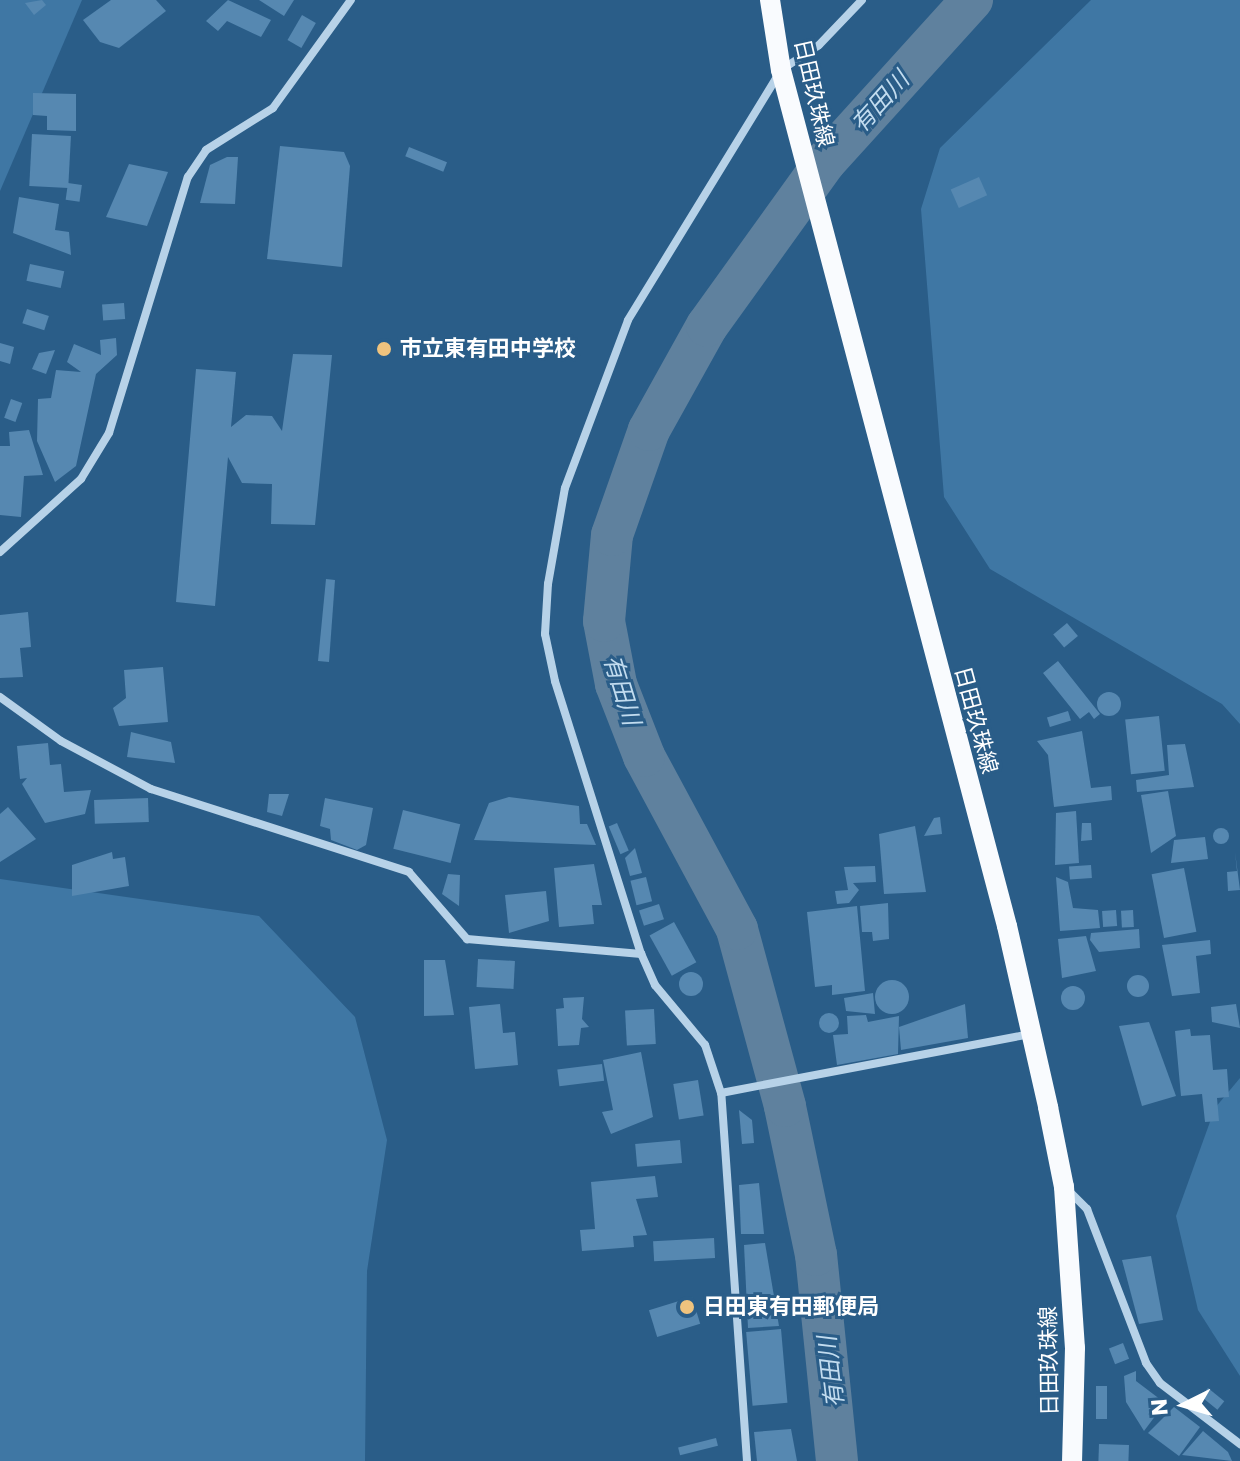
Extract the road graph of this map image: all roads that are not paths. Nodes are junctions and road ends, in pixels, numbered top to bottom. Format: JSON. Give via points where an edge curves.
{"nodes":[{"id":1,"x":351,"y":0,"type":"edge"},
{"id":2,"x":770,"y":0,"type":"edge"},
{"id":3,"x":862,"y":0,"type":"edge"},
{"id":4,"x":781,"y":70,"type":"junction"},
{"id":5,"x":0,"y":552,"type":"edge"},
{"id":6,"x":0,"y":697,"type":"edge"},
{"id":7,"x":641,"y":954,"type":"junction"},
{"id":8,"x":1032,"y":1034,"type":"junction"},
{"id":9,"x":721,"y":1093,"type":"junction"},
{"id":10,"x":1064,"y":1187,"type":"junction"},
{"id":11,"x":1240,"y":1444,"type":"edge"},
{"id":12,"x":747,"y":1461,"type":"edge"},
{"id":13,"x":1072,"y":1461,"type":"edge"}],
"edges":[{"from":1,"to":5,"type":"street","via":[[273,108],[206,150],[188,177],[109,433],[81,479]]},
{"from":2,"to":4,"type":"main road","name":"日田玖珠線"},
{"from":3,"to":4,"type":"street","via":[[819,45]]},
{"from":4,"to":7,"type":"street","via":[[628,320],[589,410],[551,551],[545,634],[555,681]]},
{"from":4,"to":8,"type":"main road","name":"日田玖珠線"},
{"from":6,"to":7,"type":"street","via":[[61,741],[151,789],[409,872],[467,939]]},
{"from":7,"to":9,"type":"street","via":[[655,985],[705,1045]]},
{"from":8,"to":9,"type":"street","via":[[829,1077]]},
{"from":8,"to":10,"type":"main road","name":"日田玖珠線"},
{"from":9,"to":12,"type":"street"},
{"from":10,"to":11,"type":"street","via":[[1087,1209],[1146,1363],[1160,1383]]},
{"from":10,"to":13,"type":"main road","name":"日田玖珠線","via":[[1075,1348]]}]}
